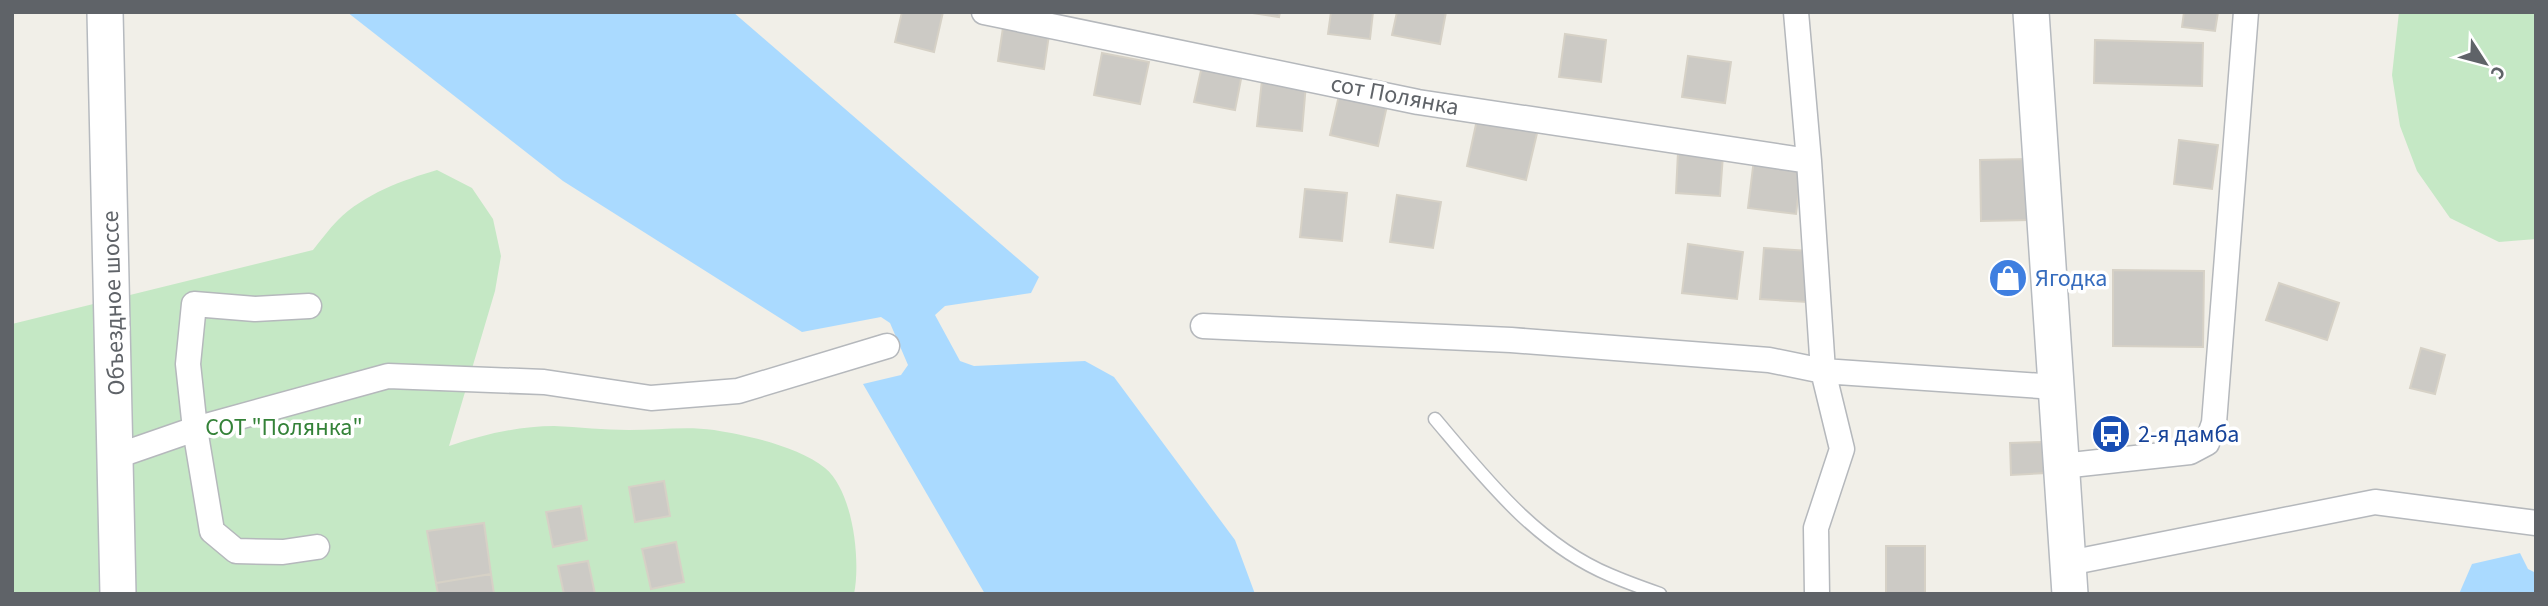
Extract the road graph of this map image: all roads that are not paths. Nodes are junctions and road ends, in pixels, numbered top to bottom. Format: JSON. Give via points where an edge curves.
{"nodes":[{"id":1,"x":105,"y":12,"type":"edge"},
{"id":2,"x":984,"y":12,"type":"edge"},
{"id":3,"x":1796,"y":12,"type":"edge"},
{"id":4,"x":2031,"y":12,"type":"edge"},
{"id":5,"x":2246,"y":12,"type":"edge"},
{"id":6,"x":1809,"y":161,"type":"junction"},
{"id":7,"x":309,"y":306,"type":"dead end"},
{"id":8,"x":1203,"y":326,"type":"dead end"},
{"id":9,"x":887,"y":346,"type":"dead end"},
{"id":10,"x":1823,"y":371,"type":"junction"},
{"id":11,"x":2056,"y":387,"type":"junction"},
{"id":12,"x":1435,"y":419,"type":"dead end"},
{"id":13,"x":195,"y":429,"type":"junction"},
{"id":14,"x":117,"y":456,"type":"junction"},
{"id":15,"x":2062,"y":466,"type":"junction"},
{"id":16,"x":2536,"y":523,"type":"edge"},
{"id":17,"x":317,"y":547,"type":"dead end"},
{"id":18,"x":2070,"y":578,"type":"edge"},
{"id":19,"x":118,"y":594,"type":"edge"},
{"id":20,"x":1660,"y":594,"type":"edge"},
{"id":21,"x":1817,"y":594,"type":"edge"}],
"edges":[{"from":1,"to":14,"type":"main road","name":"Объездное шоссе"},
{"from":2,"to":6,"type":"street","name":"сот Полянка","via":[[1418,102]]},
{"from":3,"to":6,"type":"street"},
{"from":4,"to":11,"type":"main road"},
{"from":5,"to":15,"type":"street","via":[[2214,423],[2207,443],[2190,452]]},
{"from":6,"to":10,"type":"street"},
{"from":7,"to":13,"type":"street","via":[[255,309],[194,304],[188,364]]},
{"from":8,"to":10,"type":"street","via":[[1511,340],[1769,360]]},
{"from":9,"to":13,"type":"street","via":[[738,391],[651,398],[544,382],[388,376]]},
{"from":10,"to":11,"type":"street"},
{"from":10,"to":21,"type":"street","via":[[1842,449],[1816,528]]},
{"from":11,"to":15,"type":"main road"},
{"from":12,"to":20,"type":"lane","via":[[1528,522],[1608,575]]},
{"from":13,"to":14,"type":"street"},
{"from":13,"to":17,"type":"street","via":[[212,531],[236,551]]},
{"from":14,"to":19,"type":"main road","name":"Объездное шоссе"},
{"from":15,"to":18,"type":"main road"},
{"from":16,"to":18,"type":"street","via":[[2375,502]]}]}
